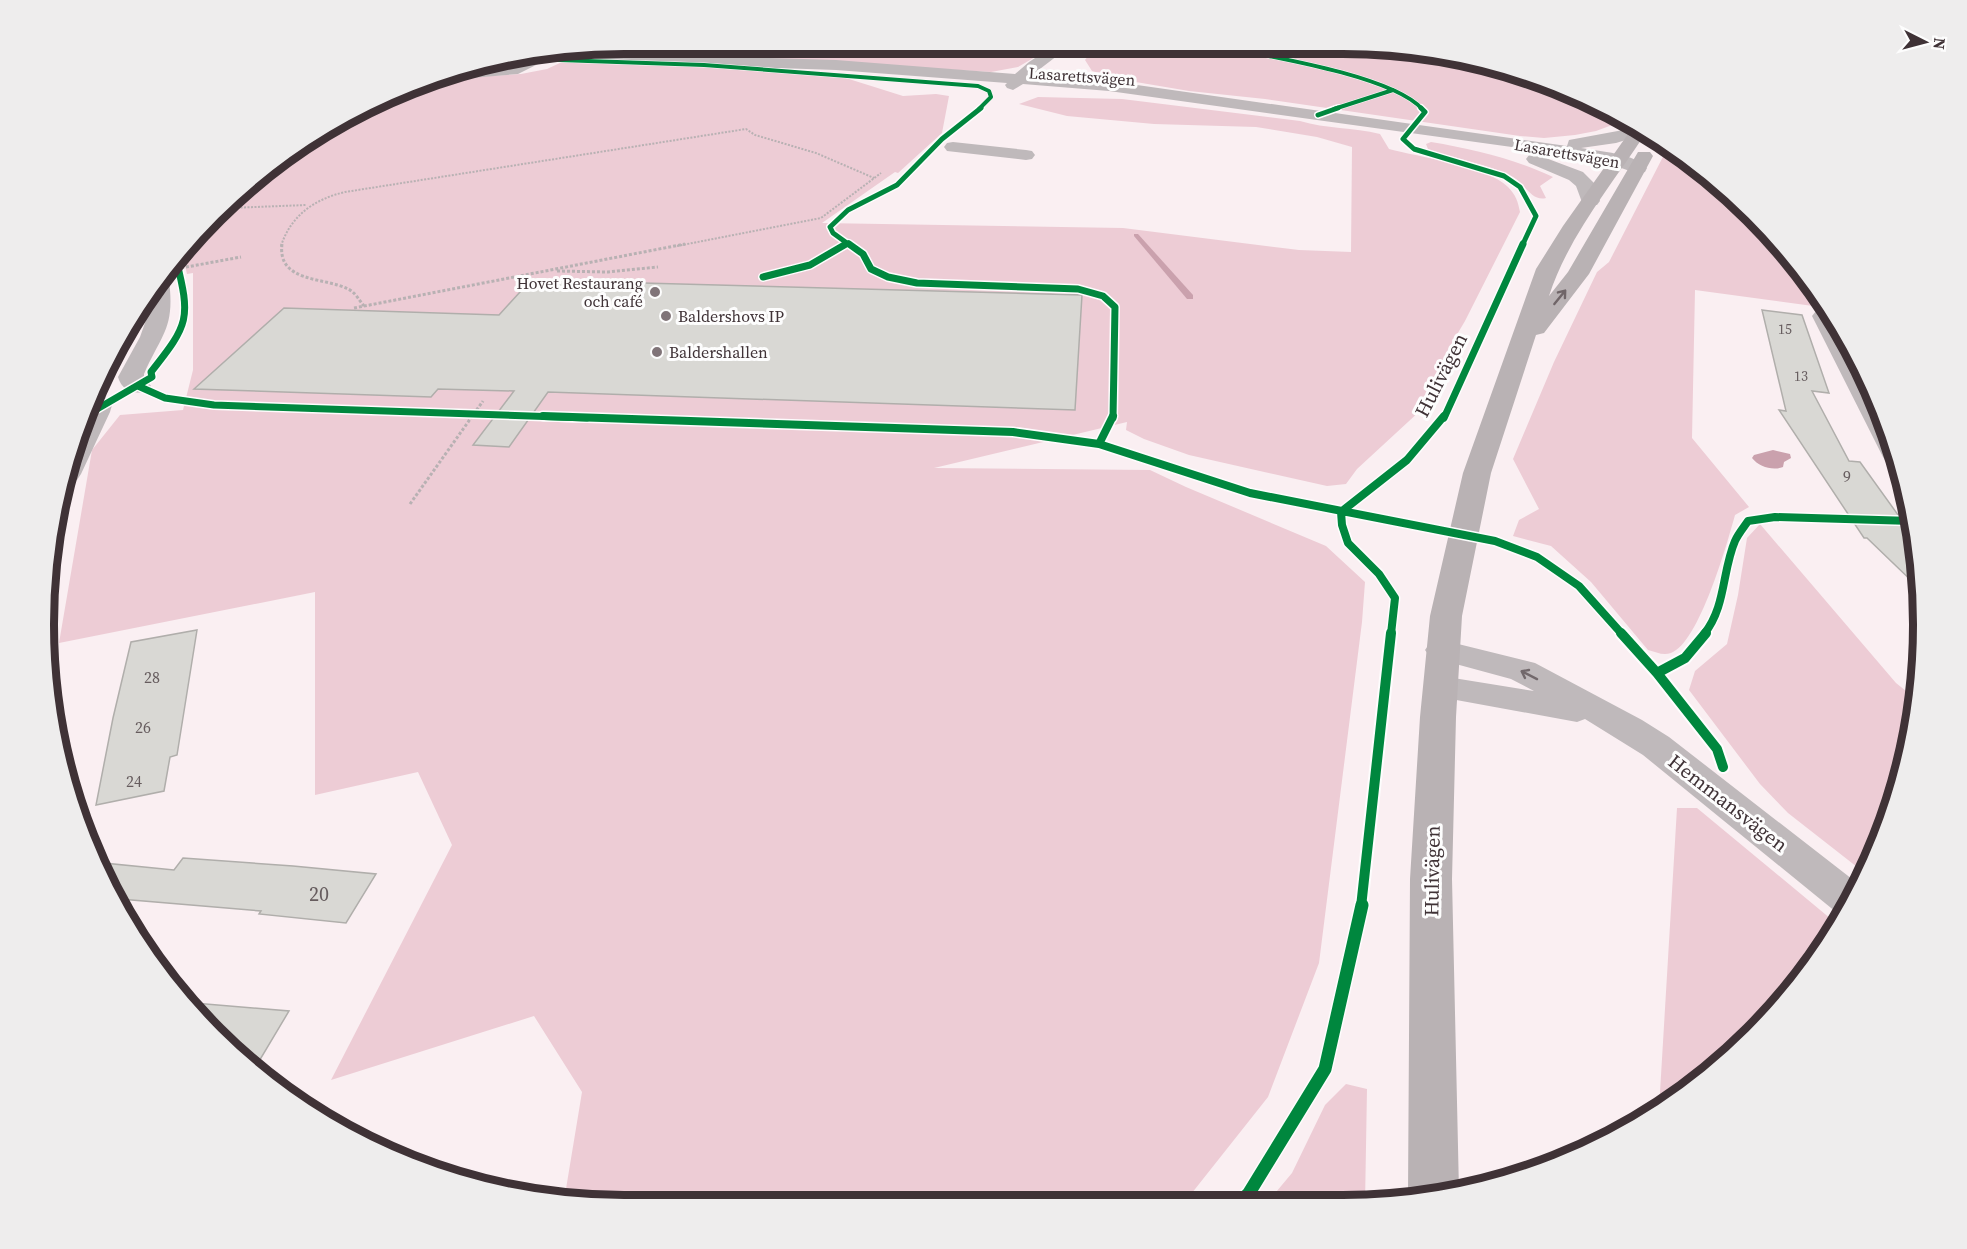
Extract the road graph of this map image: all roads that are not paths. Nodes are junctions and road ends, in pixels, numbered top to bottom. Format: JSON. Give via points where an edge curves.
{"nodes":[{"id":1,"x":1068,"y":56,"type":"edge"},
{"id":2,"x":572,"y":57,"type":"edge"},
{"id":3,"x":723,"y":61,"type":"junction"},
{"id":4,"x":531,"y":62,"type":"edge"},
{"id":5,"x":481,"y":72,"type":"edge"},
{"id":6,"x":1027,"y":79,"type":"junction"},
{"id":7,"x":1109,"y":86,"type":"junction"},
{"id":8,"x":1203,"y":100,"type":"junction"},
{"id":9,"x":1433,"y":133,"type":"junction"},
{"id":10,"x":1636,"y":135,"type":"edge"},
{"id":11,"x":1640,"y":137,"type":"edge"},
{"id":12,"x":1642,"y":139,"type":"edge"},
{"id":13,"x":1478,"y":143,"type":"junction"},
{"id":14,"x":1519,"y":143,"type":"junction"},
{"id":15,"x":953,"y":147,"type":"dead end"},
{"id":16,"x":1026,"y":155,"type":"dead end"},
{"id":17,"x":1615,"y":163,"type":"junction"},
{"id":18,"x":1638,"y":168,"type":"junction"},
{"id":19,"x":1590,"y":201,"type":"junction"},
{"id":20,"x":171,"y":278,"type":"edge"},
{"id":21,"x":1830,"y":328,"type":"edge"},
{"id":22,"x":1524,"y":343,"type":"junction"},
{"id":23,"x":1851,"y":366,"type":"edge"},
{"id":24,"x":138,"y":386,"type":"dead end"},
{"id":25,"x":98,"y":404,"type":"edge"},
{"id":26,"x":87,"y":432,"type":"edge"},
{"id":27,"x":1441,"y":668,"type":"junction"},
{"id":28,"x":1844,"y":896,"type":"edge"},
{"id":29,"x":1434,"y":1187,"type":"edge"}],
"edges":[{"from":1,"to":6,"type":"street"},
{"from":1,"to":7,"type":"street","via":[[1092,82]]},
{"from":2,"to":3,"type":"street","name":"Lasarettsvägen"},
{"from":3,"to":6,"type":"street","name":"Lasarettsvägen"},
{"from":3,"to":6,"type":"street","name":"Lasarettsvägen"},
{"from":4,"to":5,"type":"street","via":[[518,69]]},
{"from":6,"to":7,"type":"street","name":"Lasarettsvägen"},
{"from":6,"to":8,"type":"street","name":"Lasarettsvägen"},
{"from":7,"to":8,"type":"street","name":"Lasarettsvägen"},
{"from":8,"to":9,"type":"street","name":"Lasarettsvägen"},
{"from":9,"to":13,"type":"street","name":"Lasarettsvägen"},
{"from":9,"to":14,"type":"street","name":"Lasarettsvägen"},
{"from":10,"to":14,"type":"street","via":[[1591,143]]},
{"from":11,"to":17,"type":"main road","name":"Hulivägen"},
{"from":12,"to":18,"type":"main road","name":"Hulivägen"},
{"from":13,"to":17,"type":"street","name":"Lasarettsvägen"},
{"from":13,"to":19,"type":"street","via":[[1524,155],[1575,176],[1585,184]]},
{"from":14,"to":17,"type":"street","name":"Lasarettsvägen"},
{"from":15,"to":16,"type":"street"},
{"from":17,"to":18,"type":"street","name":"Lasarettsvägen"},
{"from":17,"to":19,"type":"main road","name":"Hulivägen"},
{"from":22,"to":18,"type":"main road","name":"Hulivägen","one_way":true,"via":[[1578,274]]},
{"from":19,"to":22,"type":"main road","name":"Hulivägen","via":[[1547,269]]},
{"from":20,"to":24,"type":"street","via":[[158,325],[130,374],[130,381]]},
{"from":21,"to":23,"type":"street"},
{"from":22,"to":27,"type":"main road","name":"Hulivägen","via":[[1477,473],[1446,616]]},
{"from":25,"to":26,"type":"street"},
{"from":27,"to":28,"type":"street","name":"Hemmansvägen","via":[[1599,713],[1629,728]]},
{"from":27,"to":29,"type":"main road","name":"Hulivägen","via":[[1431,879]]}]}
